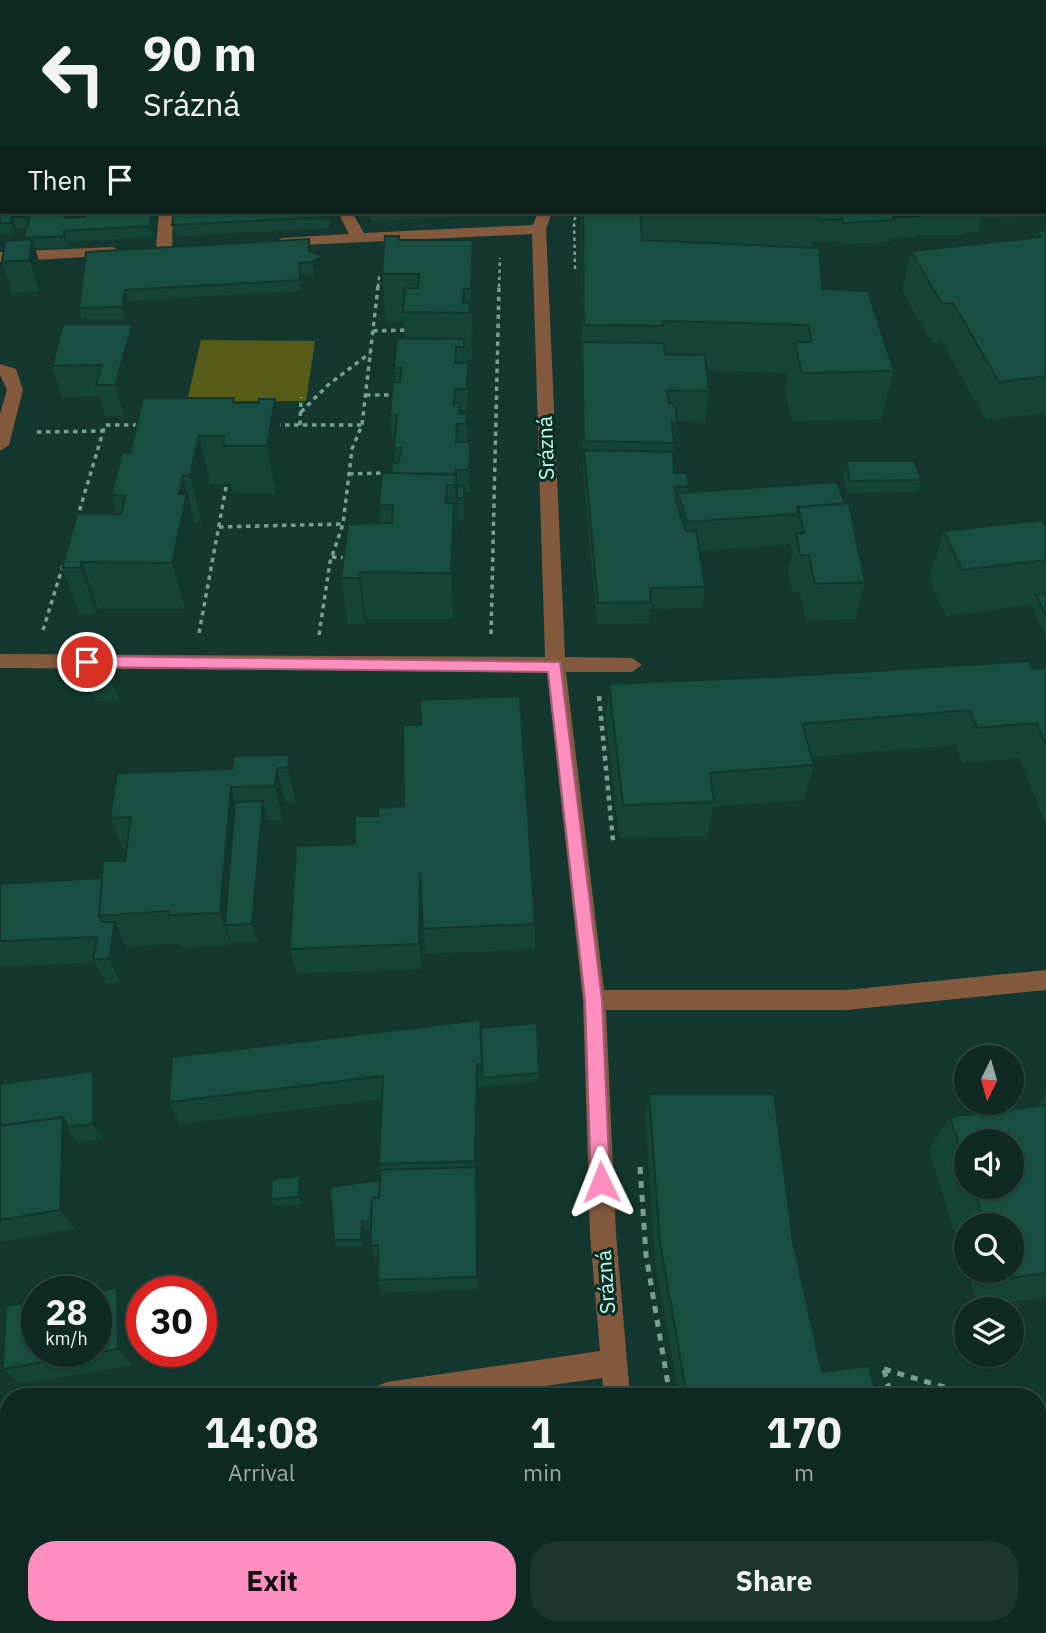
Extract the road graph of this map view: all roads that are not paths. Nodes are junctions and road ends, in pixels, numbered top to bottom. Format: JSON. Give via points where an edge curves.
{"nodes":[{"id":1,"x":166,"y":214,"type":"edge"},
{"id":2,"x":346,"y":214,"type":"edge"},
{"id":3,"x":544,"y":214,"type":"edge"},
{"id":4,"x":539,"y":229,"type":"junction"},
{"id":5,"x":358,"y":237,"type":"junction"},
{"id":6,"x":261,"y":243,"type":"edge"},
{"id":7,"x":164,"y":249,"type":"edge"},
{"id":8,"x":122,"y":251,"type":"edge"},
{"id":9,"x":0,"y":257,"type":"edge"},
{"id":10,"x":0,"y":369,"type":"edge"},
{"id":11,"x":2,"y":439,"type":"edge"},
{"id":12,"x":0,"y":660,"type":"edge"},
{"id":13,"x":632,"y":665,"type":"dead end"},
{"id":14,"x":555,"y":666,"type":"junction"},
{"id":15,"x":1046,"y":981,"type":"edge"},
{"id":16,"x":594,"y":1000,"type":"junction"},
{"id":17,"x":612,"y":1363,"type":"junction"},
{"id":18,"x":442,"y":1388,"type":"edge"},
{"id":19,"x":616,"y":1388,"type":"edge"}],
"edges":[{"from":1,"to":7,"type":"street"},
{"from":2,"to":5,"type":"street"},
{"from":3,"to":4,"type":"street"},
{"from":4,"to":5,"type":"street"},
{"from":4,"to":14,"type":"street","name":"Srázná"},
{"from":5,"to":6,"type":"street"},
{"from":8,"to":9,"type":"street"},
{"from":10,"to":11,"type":"street","via":[[10,373],[15,390]]},
{"from":12,"to":14,"type":"street"},
{"from":13,"to":14,"type":"street"},
{"from":14,"to":16,"type":"street","name":"Srázná"},
{"from":15,"to":16,"type":"street","via":[[846,1000]]},
{"from":16,"to":17,"type":"street","name":"Srázná"},
{"from":17,"to":18,"type":"street"},
{"from":17,"to":19,"type":"street","name":"Srázná"}]}
